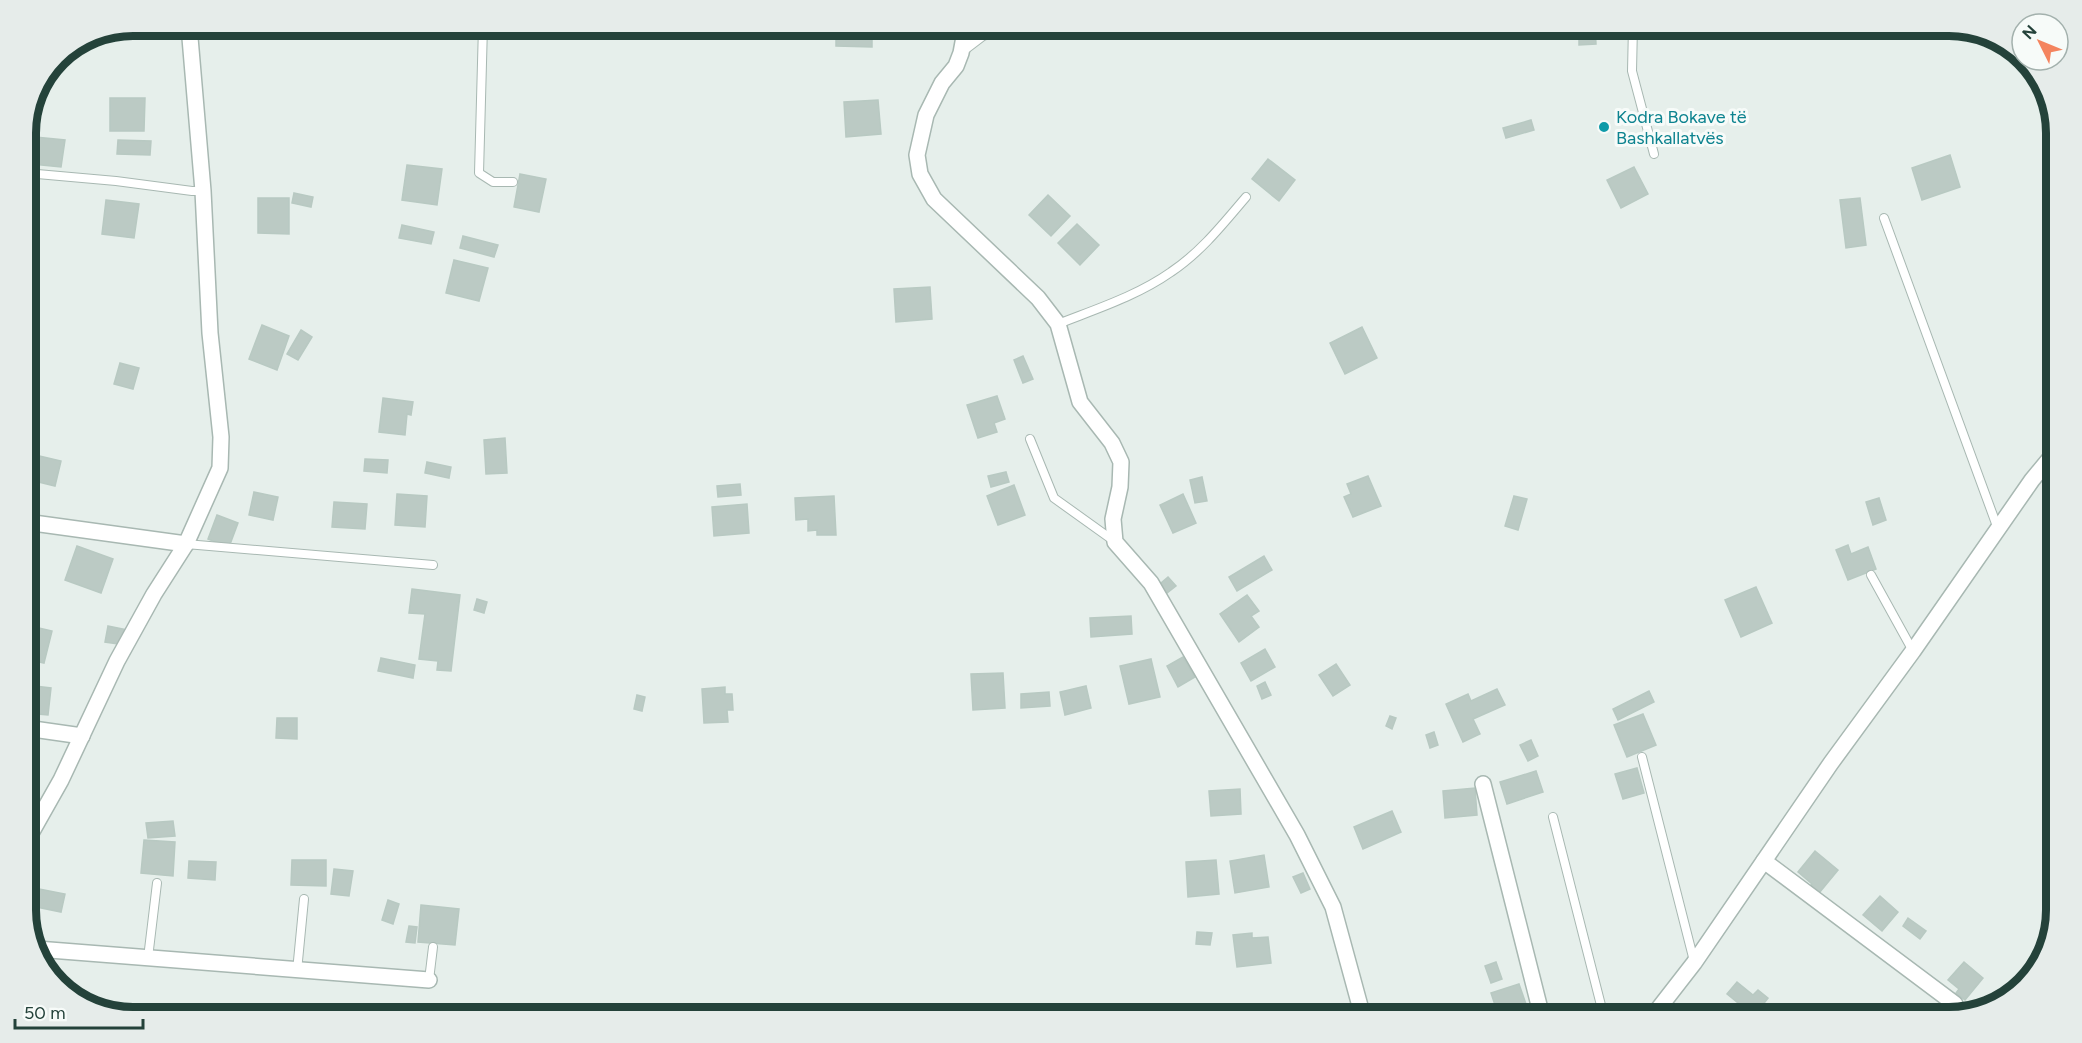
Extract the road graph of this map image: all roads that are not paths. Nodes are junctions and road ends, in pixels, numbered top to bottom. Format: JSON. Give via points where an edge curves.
{"nodes":[{"id":1,"x":190,"y":36,"type":"edge"},
{"id":2,"x":483,"y":36,"type":"edge"},
{"id":3,"x":964,"y":36,"type":"edge"},
{"id":4,"x":983,"y":36,"type":"edge"},
{"id":5,"x":1633,"y":36,"type":"edge"},
{"id":6,"x":961,"y":53,"type":"junction"},
{"id":7,"x":1654,"y":154,"type":"dead end"},
{"id":8,"x":36,"y":174,"type":"edge"},
{"id":9,"x":513,"y":182,"type":"dead end"},
{"id":10,"x":203,"y":191,"type":"junction"},
{"id":11,"x":1246,"y":197,"type":"dead end"},
{"id":12,"x":1884,"y":218,"type":"dead end"},
{"id":13,"x":1058,"y":324,"type":"junction"},
{"id":14,"x":1030,"y":439,"type":"dead end"},
{"id":15,"x":2046,"y":463,"type":"edge"},
{"id":16,"x":36,"y":523,"type":"edge"},
{"id":17,"x":1998,"y":529,"type":"junction"},
{"id":18,"x":1115,"y":542,"type":"junction"},
{"id":19,"x":186,"y":544,"type":"junction"},
{"id":20,"x":433,"y":565,"type":"dead end"},
{"id":21,"x":1871,"y":575,"type":"dead end"},
{"id":22,"x":1913,"y":651,"type":"junction"},
{"id":23,"x":36,"y":729,"type":"edge"},
{"id":24,"x":82,"y":736,"type":"junction"},
{"id":25,"x":1642,"y":757,"type":"dead end"},
{"id":26,"x":1483,"y":784,"type":"dead end"},
{"id":27,"x":1553,"y":817,"type":"dead end"},
{"id":28,"x":36,"y":824,"type":"edge"},
{"id":29,"x":1764,"y":861,"type":"junction"},
{"id":30,"x":157,"y":883,"type":"dead end"},
{"id":31,"x":304,"y":899,"type":"dead end"},
{"id":32,"x":433,"y":947,"type":"dead end"},
{"id":33,"x":45,"y":950,"type":"edge"},
{"id":34,"x":148,"y":958,"type":"junction"},
{"id":35,"x":1694,"y":963,"type":"junction"},
{"id":36,"x":297,"y":971,"type":"junction"},
{"id":37,"x":429,"y":980,"type":"joint"},
{"id":38,"x":1955,"y":1004,"type":"dead end"},
{"id":39,"x":1360,"y":1007,"type":"edge"},
{"id":40,"x":1539,"y":1007,"type":"edge"},
{"id":41,"x":1601,"y":1007,"type":"edge"},
{"id":42,"x":1660,"y":1007,"type":"edge"}],
"edges":[{"from":1,"to":10,"type":"street"},
{"from":2,"to":9,"type":"lane","via":[[479,173],[493,182]]},
{"from":3,"to":6,"type":"street"},
{"from":4,"to":6,"type":"lane"},
{"from":5,"to":7,"type":"lane","via":[[1632,71]]},
{"from":6,"to":13,"type":"street","via":[[926,116],[917,155],[920,174],[934,199],[1038,298]]},
{"from":8,"to":10,"type":"lane"},
{"from":10,"to":19,"type":"street","via":[[220,468]]},
{"from":11,"to":13,"type":"lane","via":[[1205,244],[1172,272],[1133,294]]},
{"from":12,"to":17,"type":"lane"},
{"from":13,"to":18,"type":"street","via":[[1080,402],[1112,443],[1121,462],[1113,519]]},
{"from":14,"to":18,"type":"lane","via":[[1054,498]]},
{"from":15,"to":17,"type":"street"},
{"from":16,"to":19,"type":"street"},
{"from":17,"to":22,"type":"street"},
{"from":18,"to":39,"type":"street","via":[[1151,583],[1297,835],[1333,907]]},
{"from":19,"to":20,"type":"lane"},
{"from":19,"to":24,"type":"street","via":[[117,661]]},
{"from":21,"to":22,"type":"lane"},
{"from":22,"to":29,"type":"street"},
{"from":23,"to":24,"type":"street"},
{"from":24,"to":28,"type":"street"},
{"from":25,"to":35,"type":"lane"},
{"from":26,"to":40,"type":"street"},
{"from":27,"to":41,"type":"lane"},
{"from":29,"to":35,"type":"street"},
{"from":29,"to":38,"type":"street"},
{"from":30,"to":34,"type":"lane"},
{"from":31,"to":36,"type":"lane"},
{"from":32,"to":37,"type":"lane"},
{"from":33,"to":34,"type":"street"},
{"from":34,"to":36,"type":"street"},
{"from":35,"to":42,"type":"street"},
{"from":36,"to":37,"type":"street"}]}
